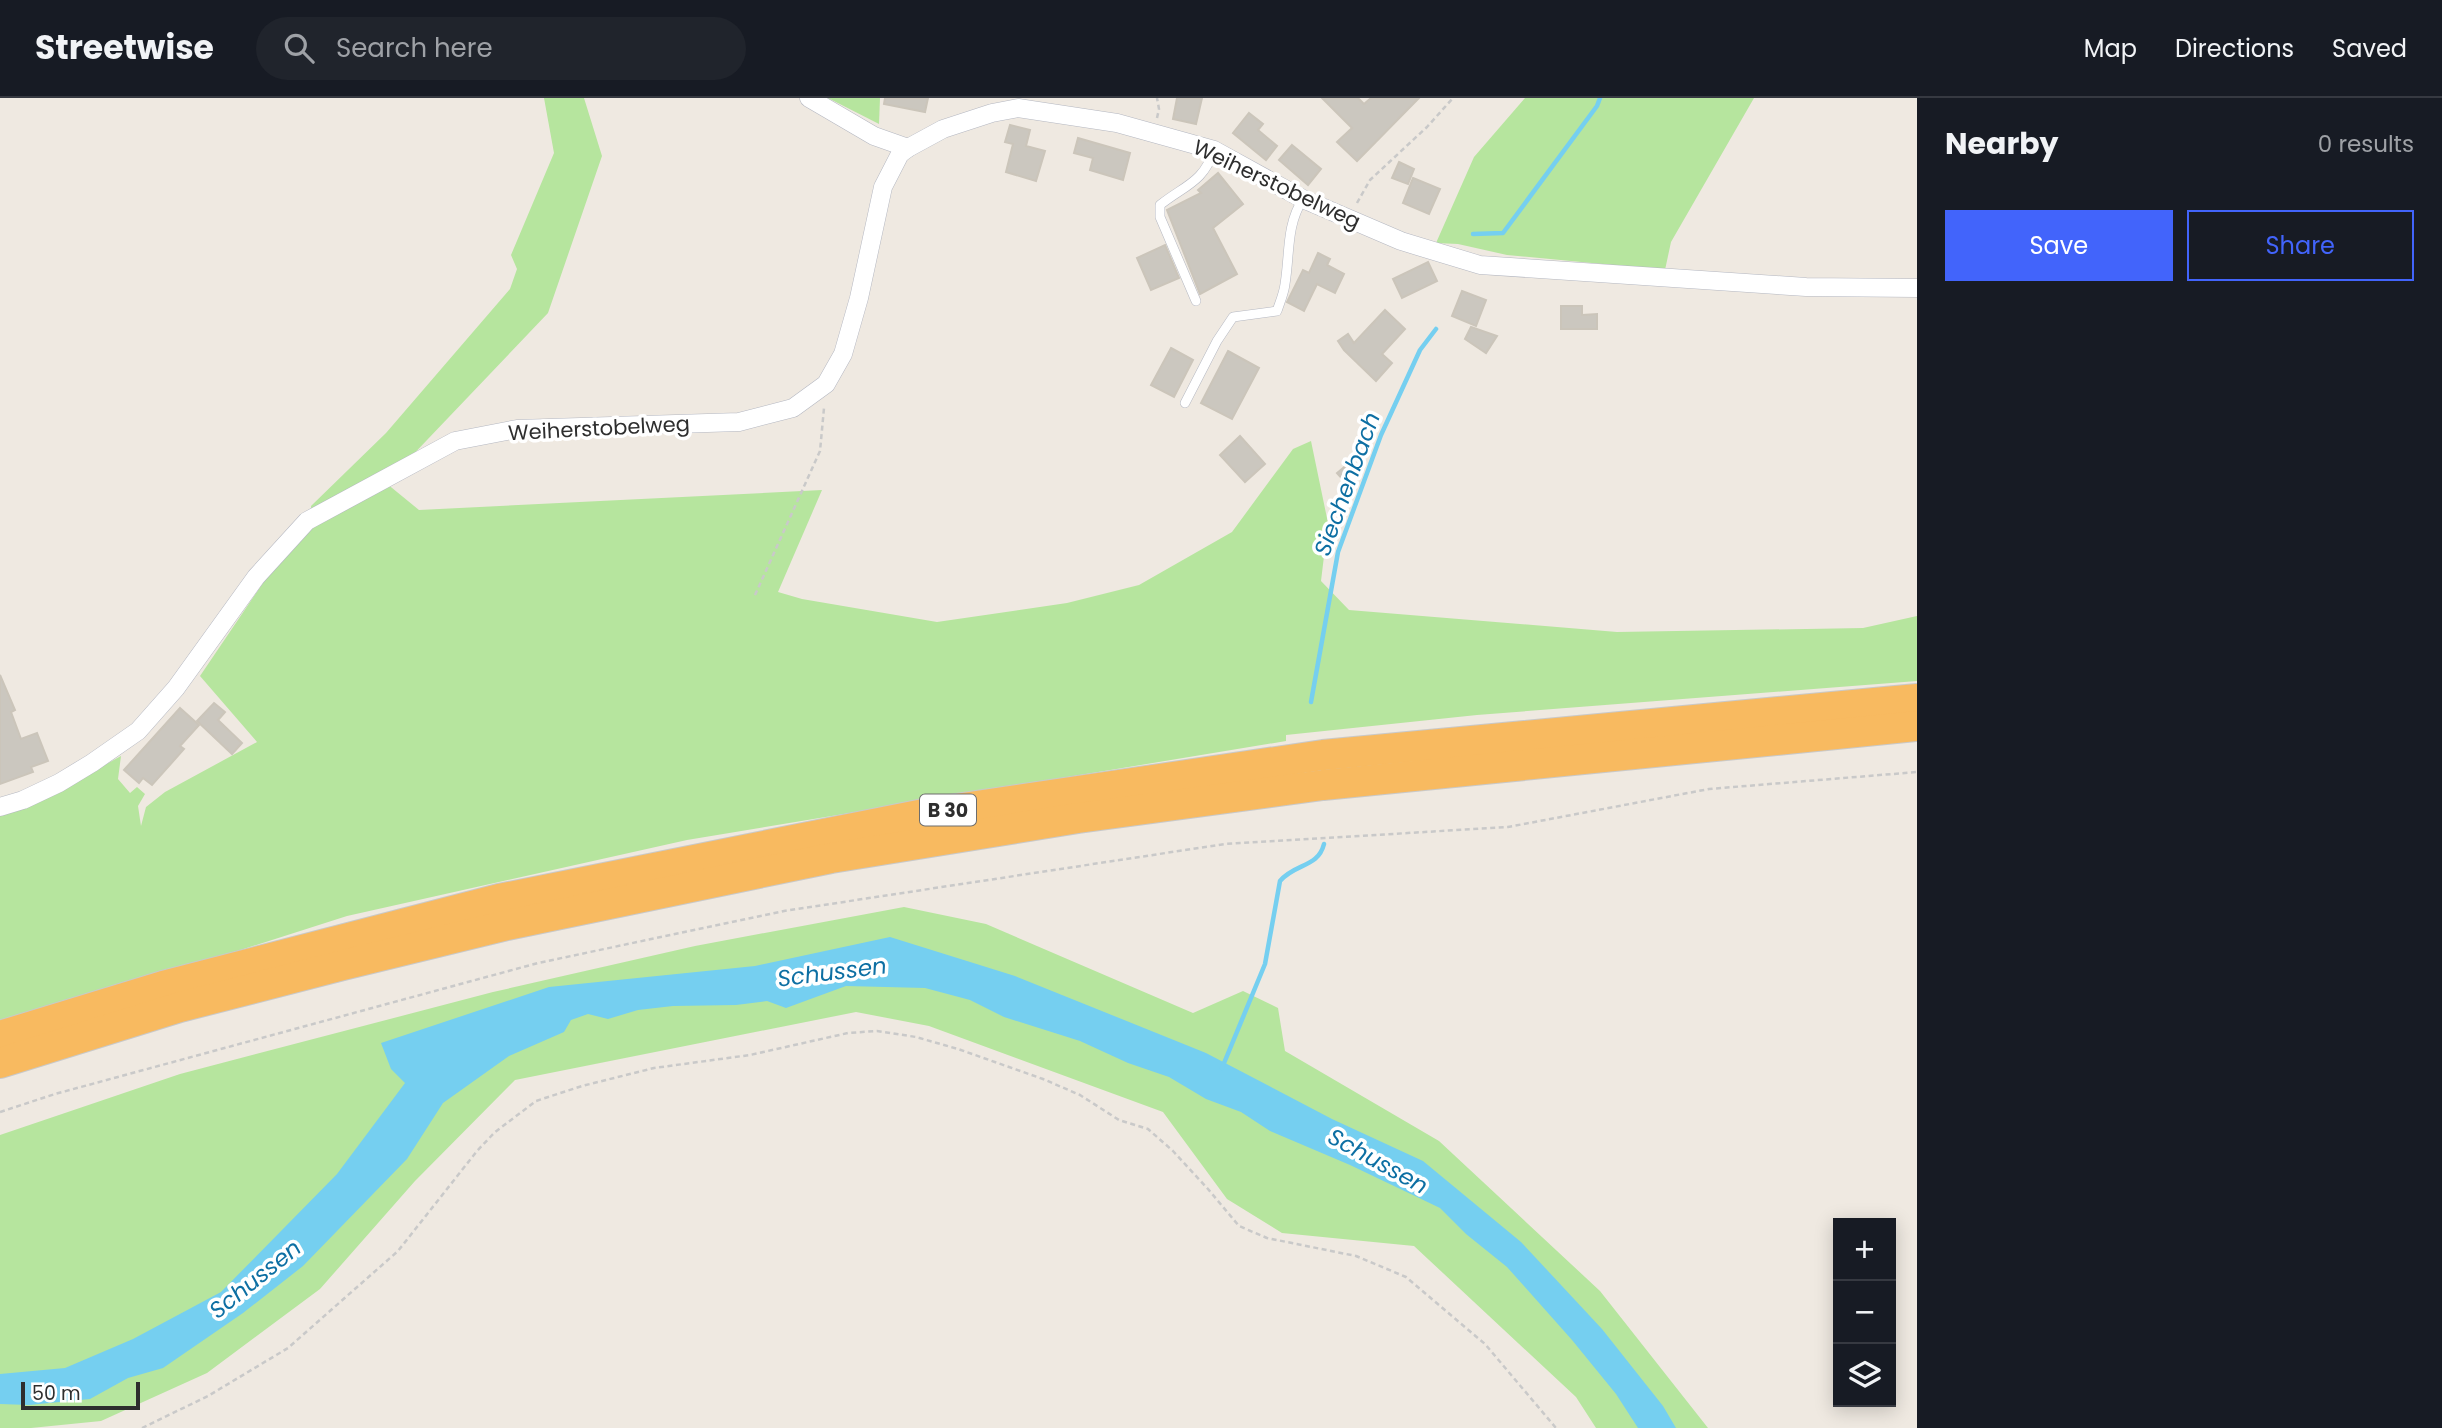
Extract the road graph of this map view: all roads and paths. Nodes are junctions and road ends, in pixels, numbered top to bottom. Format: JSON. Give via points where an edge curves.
{"nodes":[{"id":1,"x":809,"y":98,"type":"edge"},
{"id":2,"x":1157,"y":98,"type":"edge"},
{"id":3,"x":1453,"y":98,"type":"edge"},
{"id":4,"x":1153,"y":132,"type":"junction"},
{"id":5,"x":908,"y":148,"type":"junction"},
{"id":6,"x":1214,"y":150,"type":"junction"},
{"id":7,"x":1303,"y":199,"type":"junction"},
{"id":8,"x":1349,"y":218,"type":"junction"},
{"id":9,"x":1917,"y":288,"type":"edge"},
{"id":10,"x":1196,"y":301,"type":"dead end"},
{"id":11,"x":826,"y":384,"type":"junction"},
{"id":12,"x":1185,"y":403,"type":"dead end"},
{"id":13,"x":755,"y":595,"type":"dead end"},
{"id":14,"x":1917,"y":699,"type":"edge"},
{"id":15,"x":1917,"y":726,"type":"edge"},
{"id":16,"x":1917,"y":772,"type":"edge"},
{"id":17,"x":0,"y":807,"type":"edge"},
{"id":18,"x":0,"y":1036,"type":"edge"},
{"id":19,"x":0,"y":1063,"type":"edge"},
{"id":20,"x":0,"y":1112,"type":"edge"},
{"id":21,"x":142,"y":1428,"type":"edge"},
{"id":22,"x":1556,"y":1428,"type":"edge"}],
"edges":[{"from":1,"to":5,"type":"street","via":[[874,136]]},
{"from":2,"to":4,"type":"path"},
{"from":3,"to":8,"type":"path","via":[[1370,180]]},
{"from":4,"to":5,"type":"street","name":"Weiherstobelweg","via":[[1018,108],[943,129]]},
{"from":4,"to":6,"type":"street","name":"Weiherstobelweg"},
{"from":5,"to":11,"type":"street","name":"Weiherstobelweg","via":[[883,187],[843,354]]},
{"from":6,"to":7,"type":"street","name":"Weiherstobelweg"},
{"from":6,"to":10,"type":"lane","via":[[1208,167],[1160,205],[1160,217]]},
{"from":7,"to":8,"type":"street","name":"Weiherstobelweg"},
{"from":7,"to":12,"type":"lane","via":[[1288,237],[1285,284],[1277,311],[1233,317]]},
{"from":8,"to":9,"type":"street","name":"Weiherstobelweg","via":[[1401,241],[1480,265],[1806,287]]},
{"from":11,"to":13,"type":"path","via":[[820,451]]},
{"from":11,"to":17,"type":"street","name":"Weiherstobelweg","via":[[793,408],[739,422],[517,429],[455,440],[307,521],[256,578],[176,688],[138,731],[59,783]]},
{"from":14,"to":18,"type":"highway","number":"B 30","via":[[1323,755],[929,813],[486,902],[163,986]]},
{"from":15,"to":19,"type":"highway","number":"B 30","via":[[1323,785],[831,858],[469,934],[180,1007]]},
{"from":16,"to":20,"type":"path","via":[[1709,789],[1508,827],[1225,844],[784,911],[538,963]]},
{"from":21,"to":22,"type":"path","via":[[208,1396],[288,1348],[398,1251],[477,1151],[536,1101],[654,1068],[877,1031],[958,1049],[1080,1095],[1119,1120],[1148,1129],[1240,1226],[1267,1238],[1356,1256],[1406,1277],[1485,1343]]}]}
